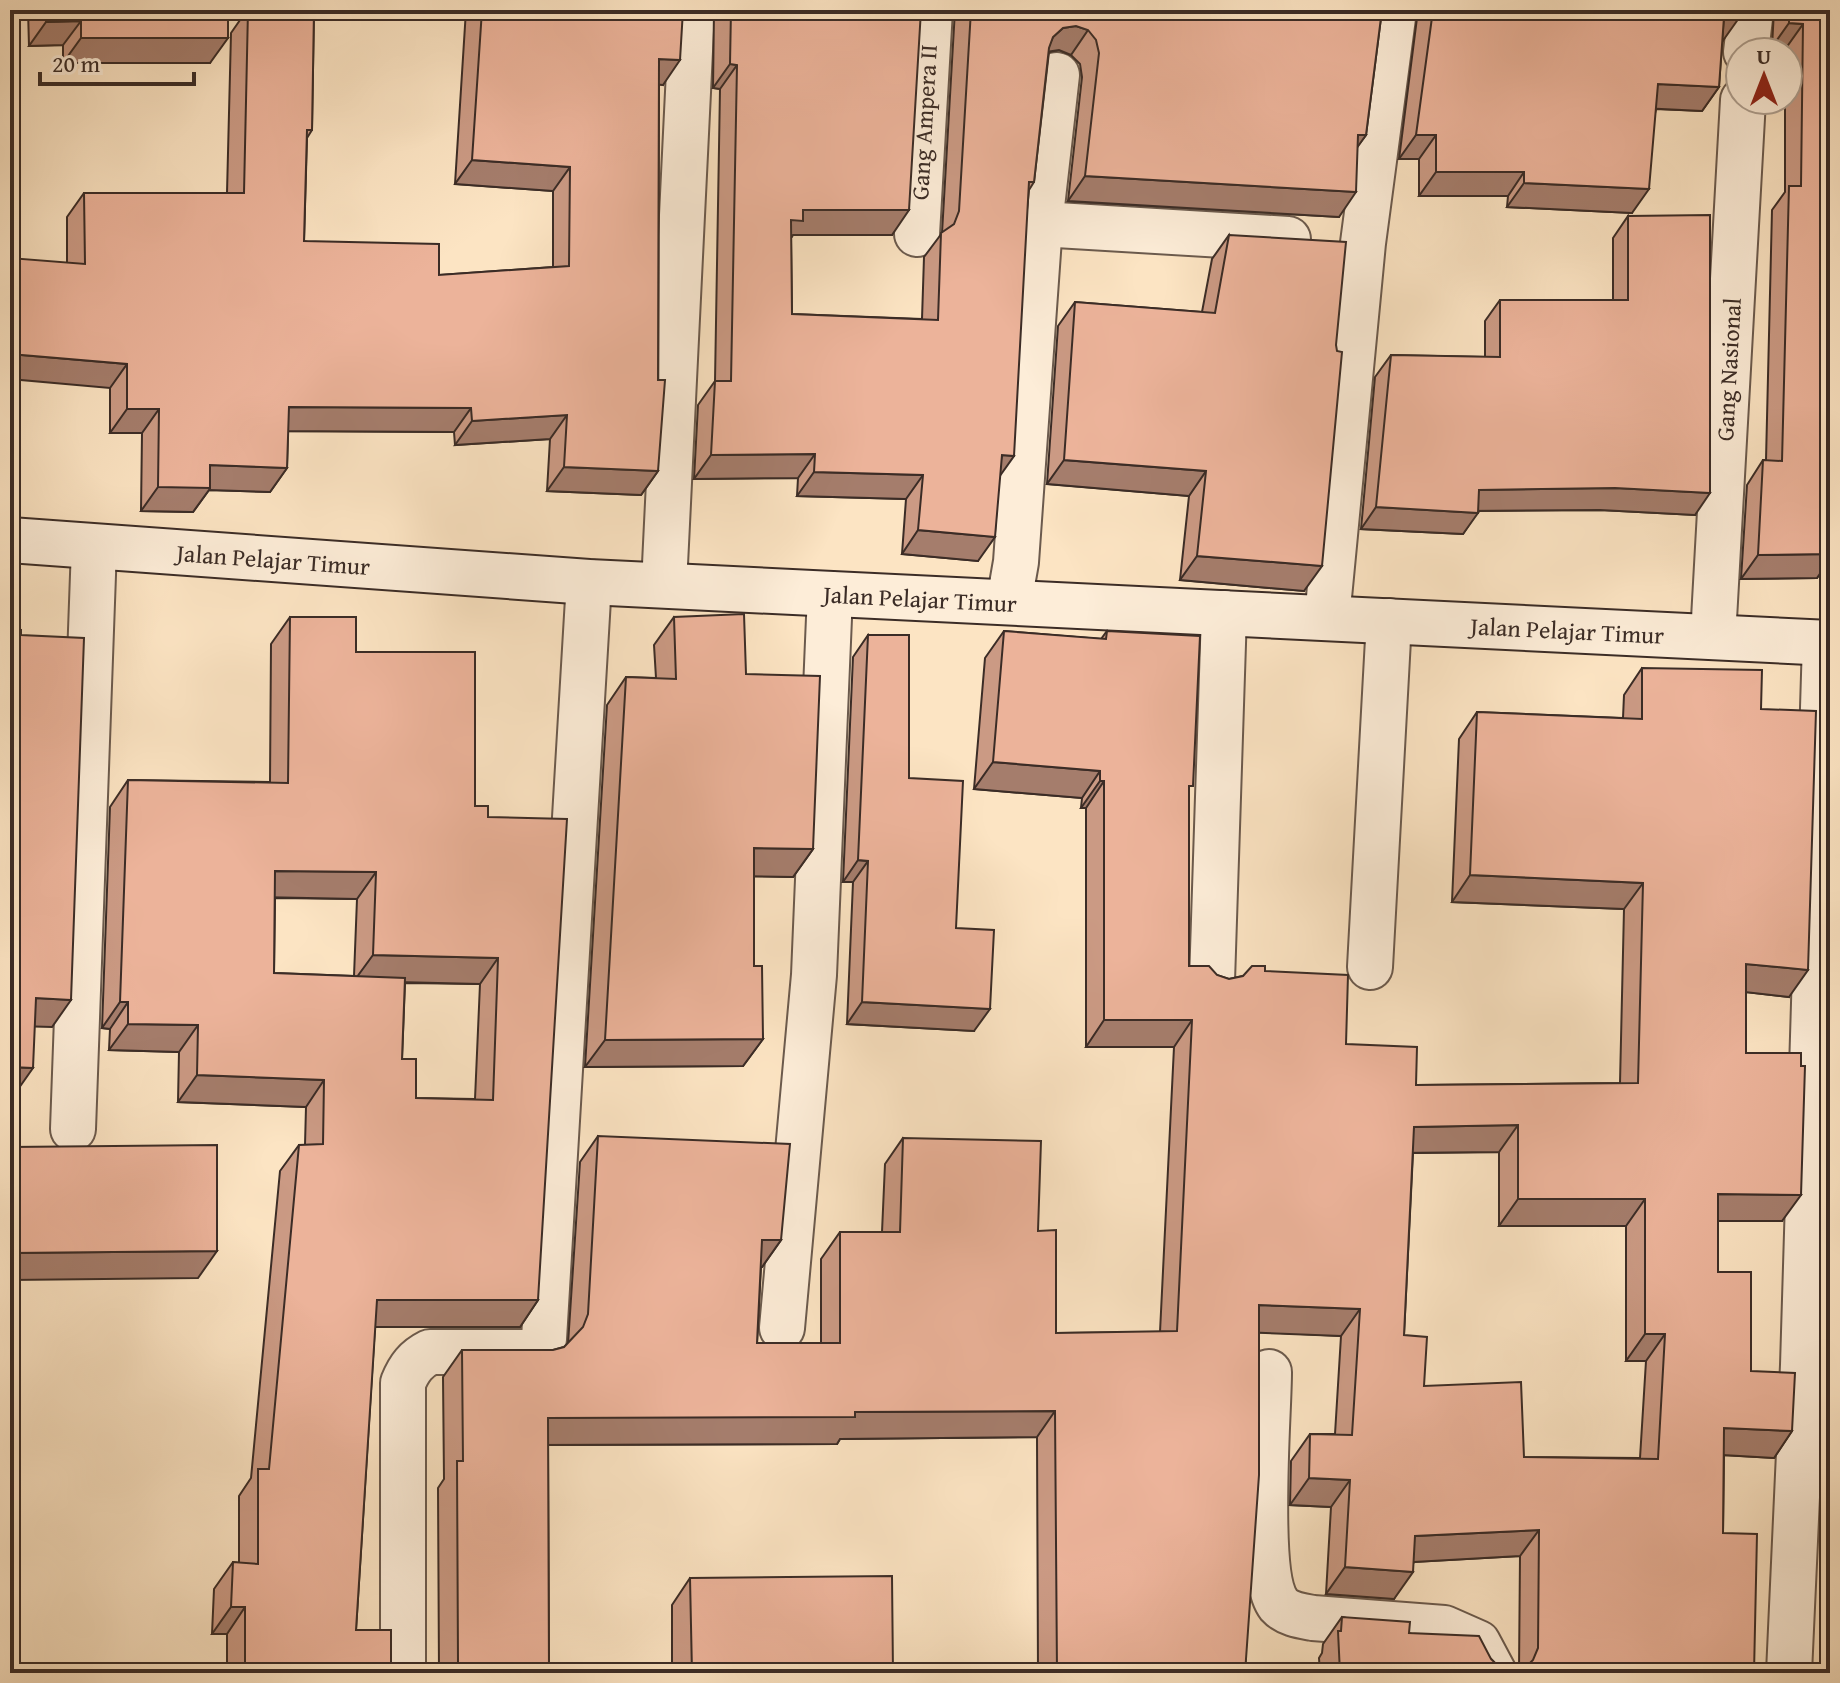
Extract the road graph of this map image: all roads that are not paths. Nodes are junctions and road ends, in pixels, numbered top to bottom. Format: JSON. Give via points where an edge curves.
{"nodes":[{"id":1,"x":692,"y":10,"type":"edge"},
{"id":2,"x":930,"y":10,"type":"edge"},
{"id":3,"x":1394,"y":10,"type":"edge"},
{"id":4,"x":1751,"y":10,"type":"edge"},
{"id":5,"x":1748,"y":36,"type":"edge"},
{"id":6,"x":1057,"y":75,"type":"dead end"},
{"id":7,"x":1742,"y":116,"type":"edge"},
{"id":8,"x":1040,"y":224,"type":"junction"},
{"id":9,"x":917,"y":234,"type":"dead end"},
{"id":10,"x":1363,"y":243,"type":"junction"},
{"id":11,"x":10,"y":540,"type":"edge"},
{"id":12,"x":94,"y":547,"type":"junction"},
{"id":13,"x":589,"y":582,"type":"junction"},
{"id":14,"x":664,"y":585,"type":"junction"},
{"id":15,"x":830,"y":594,"type":"junction"},
{"id":16,"x":1009,"y":602,"type":"junction"},
{"id":17,"x":1224,"y":613,"type":"junction"},
{"id":18,"x":1327,"y":618,"type":"junction"},
{"id":19,"x":1389,"y":621,"type":"junction"},
{"id":20,"x":1713,"y":637,"type":"junction"},
{"id":21,"x":1827,"y":642,"type":"edge"},
{"id":22,"x":1370,"y":967,"type":"dead end"},
{"id":23,"x":1212,"y":981,"type":"edge"},
{"id":24,"x":73,"y":1129,"type":"dead end"},
{"id":25,"x":782,"y":1328,"type":"dead end"},
{"id":26,"x":1269,"y":1372,"type":"dead end"},
{"id":27,"x":403,"y":1673,"type":"edge"},
{"id":28,"x":1494,"y":1673,"type":"edge"},
{"id":29,"x":1789,"y":1673,"type":"edge"}],
"edges":[{"from":1,"to":14,"type":"street"},
{"from":2,"to":9,"type":"street","name":"Gang Ampera II"},
{"from":3,"to":10,"type":"street"},
{"from":4,"to":5,"type":"street"},
{"from":6,"to":8,"type":"street"},
{"from":7,"to":20,"type":"street","name":"Gang Nasional"},
{"from":8,"to":10,"type":"street"},
{"from":8,"to":16,"type":"street"},
{"from":10,"to":18,"type":"street"},
{"from":11,"to":12,"type":"street","name":"Jalan Pelajar Timur"},
{"from":12,"to":13,"type":"street","name":"Jalan Pelajar Timur"},
{"from":12,"to":24,"type":"street"},
{"from":13,"to":14,"type":"street","name":"Jalan Pelajar Timur"},
{"from":13,"to":27,"type":"street","via":[[544,1339],[534,1352],[430,1352],[417,1359],[403,1383]]},
{"from":14,"to":15,"type":"street","name":"Jalan Pelajar Timur"},
{"from":15,"to":16,"type":"street","name":"Jalan Pelajar Timur"},
{"from":15,"to":25,"type":"street","via":[[814,975]]},
{"from":16,"to":17,"type":"street","name":"Jalan Pelajar Timur"},
{"from":17,"to":18,"type":"street","name":"Jalan Pelajar Timur"},
{"from":17,"to":23,"type":"street"},
{"from":18,"to":19,"type":"street","name":"Jalan Pelajar Timur"},
{"from":19,"to":20,"type":"street","name":"Jalan Pelajar Timur"},
{"from":19,"to":22,"type":"street"},
{"from":20,"to":21,"type":"street","name":"Jalan Pelajar Timur"},
{"from":21,"to":29,"type":"street"},
{"from":26,"to":28,"type":"street","via":[[1266,1566],[1280,1605],[1313,1618],[1444,1628],[1478,1643]]}]}
